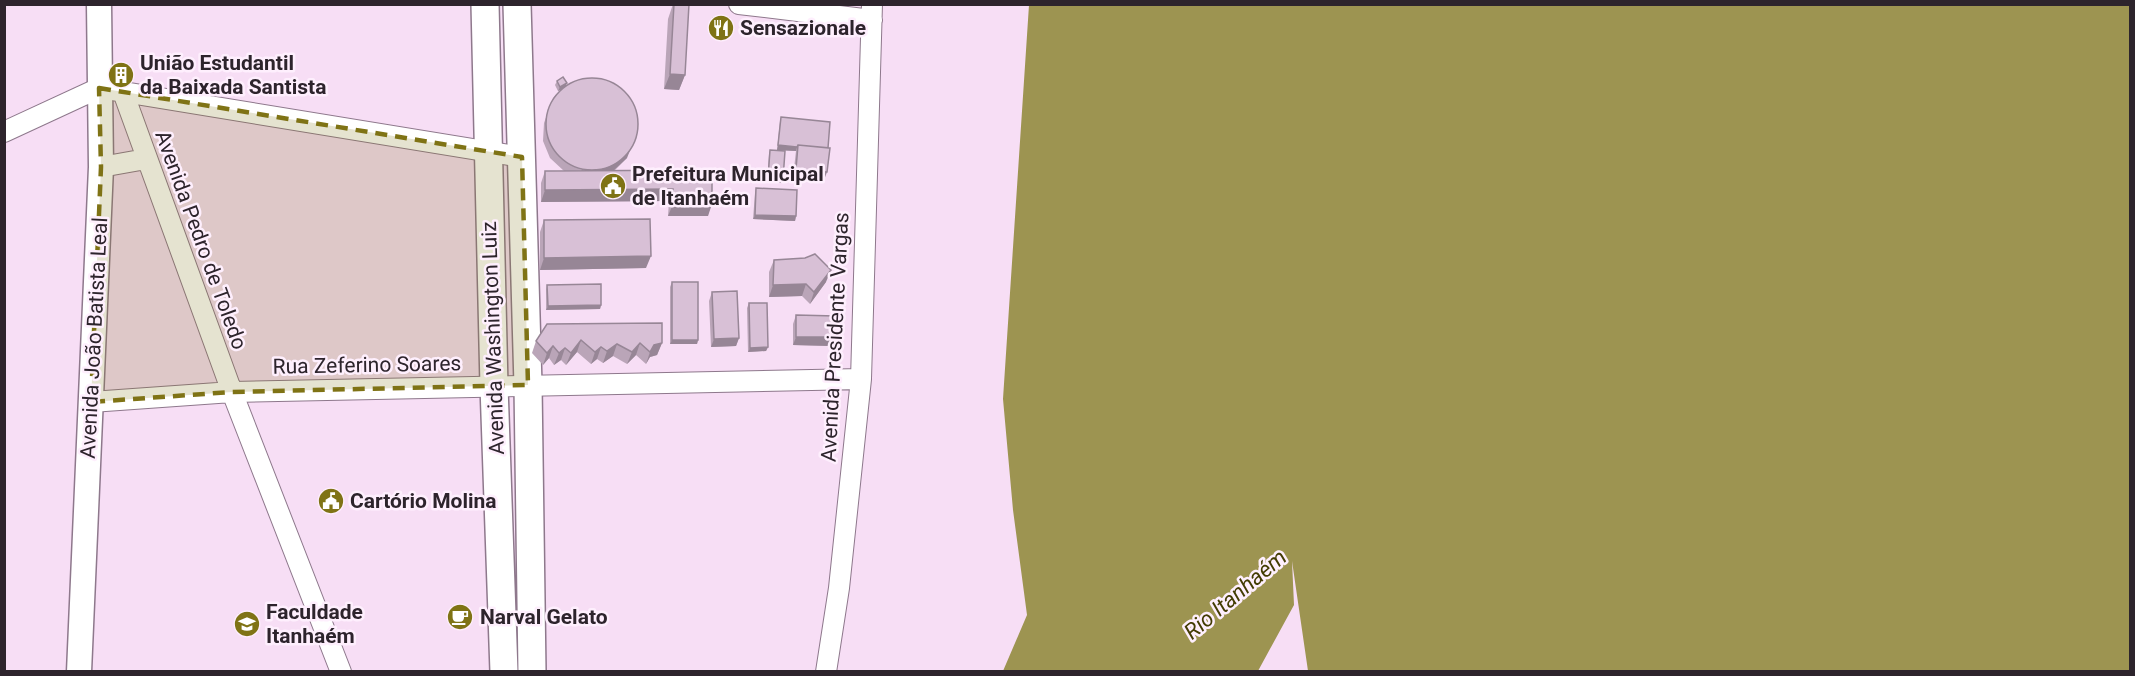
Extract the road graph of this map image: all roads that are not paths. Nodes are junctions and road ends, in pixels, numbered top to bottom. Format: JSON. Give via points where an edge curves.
{"nodes":[{"id":1,"x":99,"y":4,"type":"edge"},
{"id":2,"x":485,"y":4,"type":"edge"},
{"id":3,"x":517,"y":4,"type":"edge"},
{"id":4,"x":739,"y":4,"type":"edge"},
{"id":5,"x":872,"y":12,"type":"edge"},
{"id":6,"x":111,"y":90,"type":"junction"},
{"id":7,"x":4,"y":132,"type":"edge"},
{"id":8,"x":488,"y":152,"type":"junction"},
{"id":9,"x":522,"y":157,"type":"junction"},
{"id":10,"x":146,"y":159,"type":"junction"},
{"id":11,"x":101,"y":167,"type":"junction"},
{"id":12,"x":861,"y":379,"type":"junction"},
{"id":13,"x":528,"y":385,"type":"junction"},
{"id":14,"x":494,"y":386,"type":"junction"},
{"id":15,"x":232,"y":392,"type":"junction"},
{"id":16,"x":91,"y":402,"type":"junction"},
{"id":17,"x":80,"y":672,"type":"edge"},
{"id":18,"x":340,"y":672,"type":"edge"},
{"id":19,"x":504,"y":672,"type":"edge"},
{"id":20,"x":531,"y":672,"type":"edge"},
{"id":21,"x":826,"y":672,"type":"edge"}],
"edges":[{"from":1,"to":6,"type":"street","name":"Avenida João Batista Leal"},
{"from":2,"to":8,"type":"main road","name":"Avenida Washington Luiz"},
{"from":3,"to":9,"type":"main road","name":"Avenida Washington Luiz"},
{"from":4,"to":5,"type":"street"},
{"from":5,"to":12,"type":"street","name":"Avenida Presidente Vargas"},
{"from":6,"to":7,"type":"street"},
{"from":6,"to":8,"type":"street"},
{"from":6,"to":10,"type":"street","name":"Avenida Pedro de Toledo"},
{"from":6,"to":11,"type":"street","name":"Avenida João Batista Leal"},
{"from":8,"to":9,"type":"street"},
{"from":8,"to":14,"type":"main road","name":"Avenida Washington Luiz"},
{"from":9,"to":13,"type":"main road","name":"Avenida Washington Luiz"},
{"from":10,"to":11,"type":"street"},
{"from":10,"to":15,"type":"street","name":"Avenida Pedro de Toledo"},
{"from":11,"to":16,"type":"street","name":"Avenida João Batista Leal"},
{"from":12,"to":13,"type":"street","name":"Rua Zeferino Soares"},
{"from":12,"to":21,"type":"street","name":"Avenida Presidente Vargas"},
{"from":13,"to":14,"type":"street","name":"Rua Zeferino Soares"},
{"from":13,"to":20,"type":"main road","name":"Avenida Washington Luiz"},
{"from":14,"to":15,"type":"street","name":"Rua Zeferino Soares"},
{"from":14,"to":19,"type":"main road","name":"Avenida Washington Luiz"},
{"from":15,"to":16,"type":"street","name":"Rua Zeferino Soares"},
{"from":15,"to":18,"type":"street","name":"Avenida Pedro de Toledo"},
{"from":16,"to":17,"type":"street","name":"Avenida João Batista Leal"}]}
